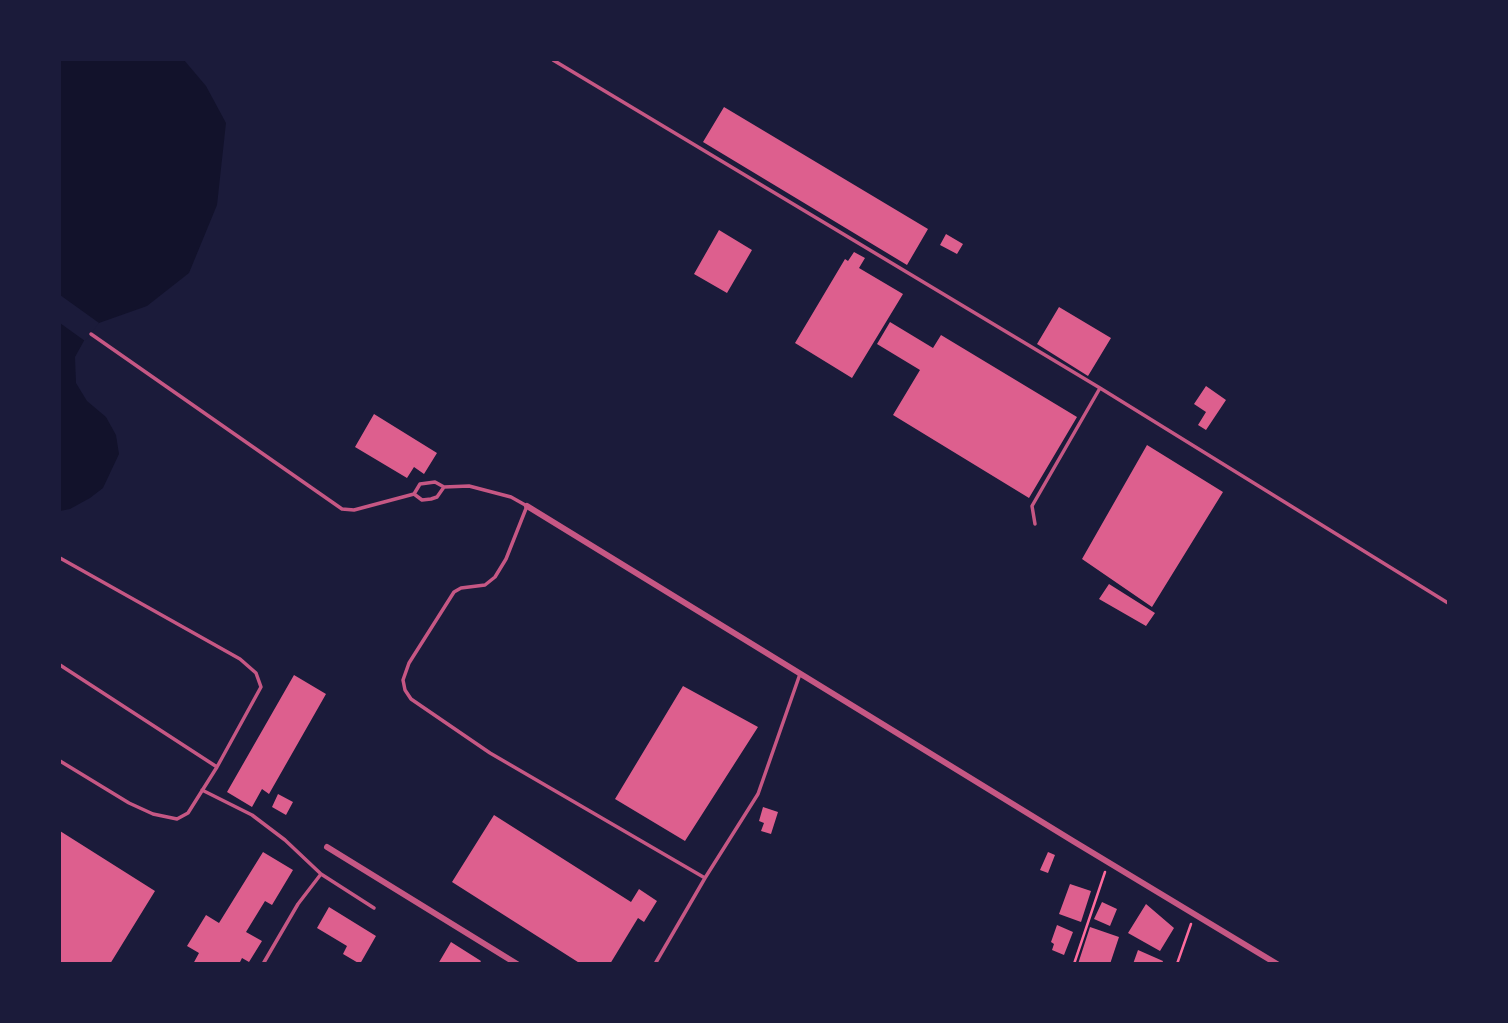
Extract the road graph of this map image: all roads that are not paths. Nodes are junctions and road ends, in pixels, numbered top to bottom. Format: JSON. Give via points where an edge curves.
{"nodes":[{"id":1,"x":553,"y":60,"type":"edge"},
{"id":2,"x":91,"y":334,"type":"dead end"},
{"id":3,"x":1100,"y":388,"type":"junction"},
{"id":4,"x":444,"y":487,"type":"junction"},
{"id":5,"x":414,"y":494,"type":"junction"},
{"id":6,"x":527,"y":506,"type":"junction"},
{"id":7,"x":1035,"y":524,"type":"dead end"},
{"id":8,"x":60,"y":558,"type":"edge"},
{"id":9,"x":1448,"y":603,"type":"edge"},
{"id":10,"x":60,"y":665,"type":"edge"},
{"id":11,"x":800,"y":674,"type":"junction"},
{"id":12,"x":60,"y":761,"type":"edge"},
{"id":13,"x":217,"y":767,"type":"junction"},
{"id":14,"x":202,"y":790,"type":"junction"},
{"id":15,"x":327,"y":847,"type":"dead end"},
{"id":16,"x":321,"y":874,"type":"junction"},
{"id":17,"x":705,"y":877,"type":"junction"},
{"id":18,"x":374,"y":908,"type":"dead end"},
{"id":19,"x":263,"y":964,"type":"edge"},
{"id":20,"x":517,"y":964,"type":"edge"},
{"id":21,"x":655,"y":964,"type":"edge"},
{"id":22,"x":1277,"y":964,"type":"edge"}],
"edges":[{"from":1,"to":3,"type":"lane"},
{"from":2,"to":5,"type":"lane","via":[[342,509]]},
{"from":3,"to":7,"type":"lane","via":[[1032,506]]},
{"from":3,"to":9,"type":"lane"},
{"from":4,"to":5,"type":"lane","via":[[426,482]]},
{"from":4,"to":5,"type":"lane","via":[[431,499]]},
{"from":4,"to":6,"type":"lane","via":[[469,486]]},
{"from":6,"to":11,"type":"street"},
{"from":6,"to":17,"type":"lane","via":[[495,577],[485,585],[454,592],[409,663],[405,690],[411,699],[490,753]]},
{"from":8,"to":13,"type":"lane","via":[[240,659],[256,673],[261,687]]},
{"from":10,"to":13,"type":"lane"},
{"from":11,"to":17,"type":"lane","via":[[758,794]]},
{"from":11,"to":22,"type":"street"},
{"from":12,"to":14,"type":"lane","via":[[129,803],[177,819],[188,813]]},
{"from":13,"to":14,"type":"lane"},
{"from":14,"to":16,"type":"lane","via":[[252,815]]},
{"from":15,"to":20,"type":"street"},
{"from":16,"to":18,"type":"lane"},
{"from":16,"to":19,"type":"lane"},
{"from":17,"to":21,"type":"lane"}]}
